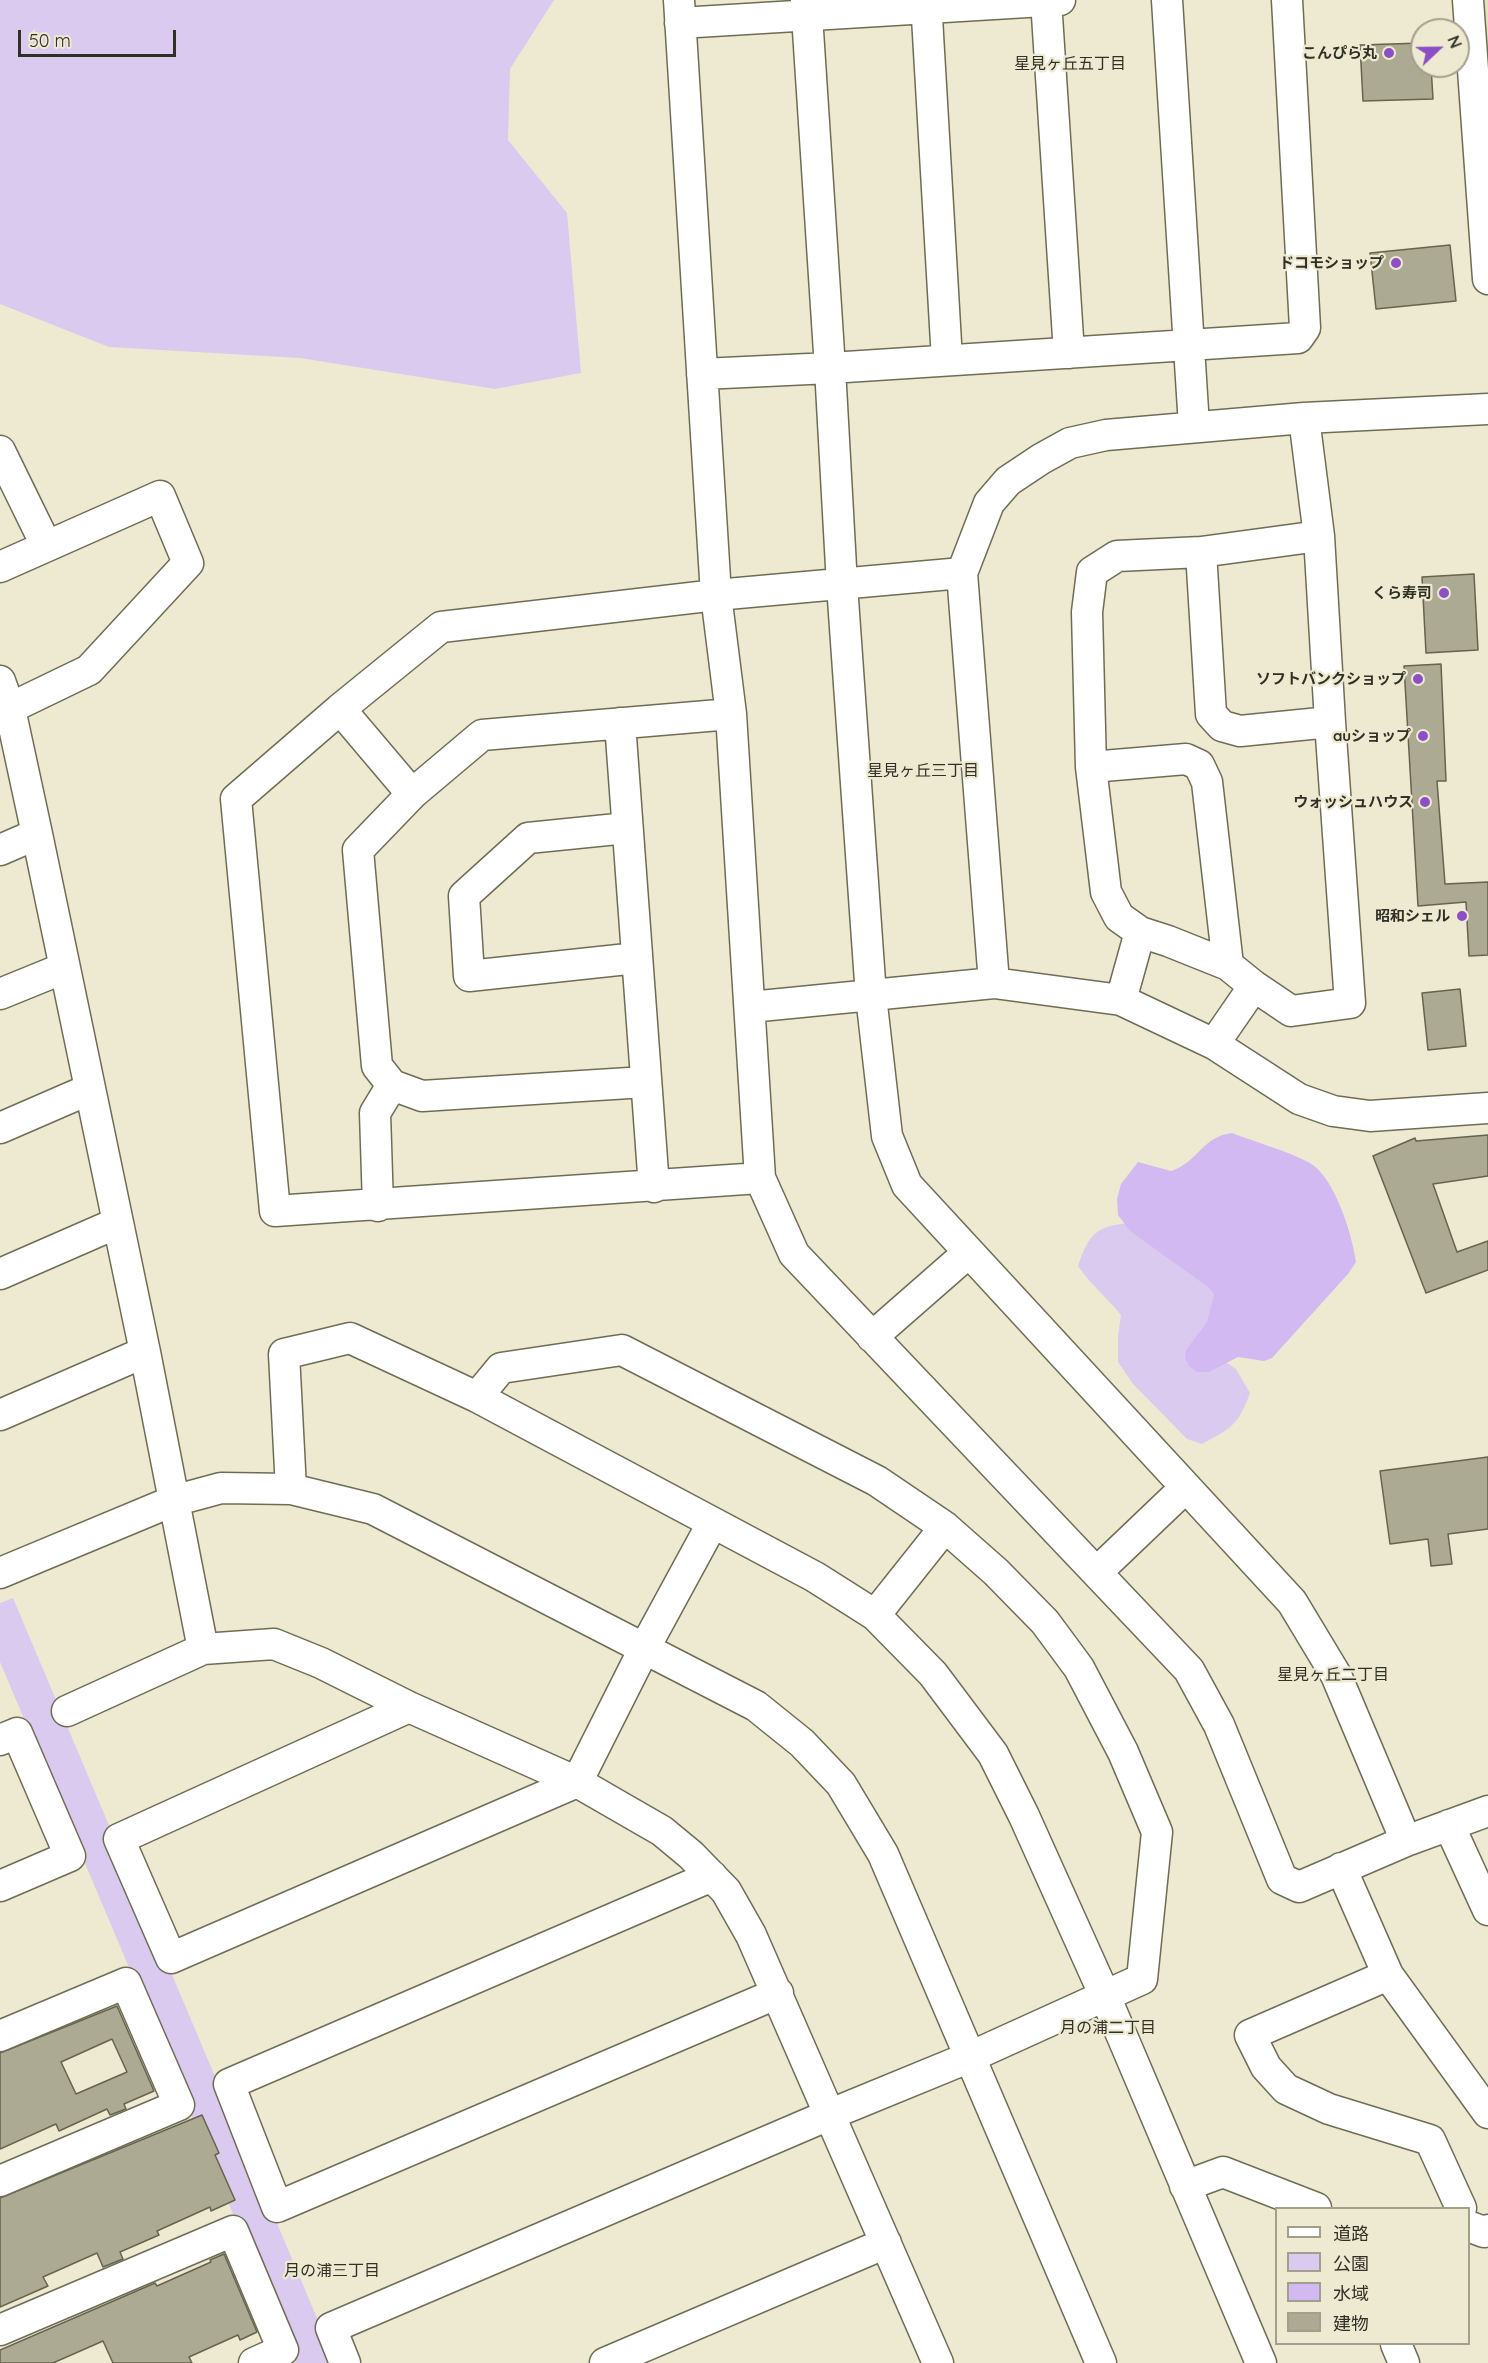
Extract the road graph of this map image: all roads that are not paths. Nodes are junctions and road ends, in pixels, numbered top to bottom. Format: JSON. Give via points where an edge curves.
{"nodes":[{"id":1,"x":1046,"y":0,"type":"edge"},
{"id":2,"x":1060,"y":0,"type":"edge"},
{"id":3,"x":1167,"y":0,"type":"edge"},
{"id":4,"x":1287,"y":0,"type":"edge"},
{"id":5,"x":1468,"y":0,"type":"edge"},
{"id":6,"x":926,"y":4,"type":"edge"},
{"id":7,"x":806,"y":8,"type":"edge"},
{"id":8,"x":680,"y":11,"type":"edge"},
{"id":9,"x":1488,"y":279,"type":"edge"},
{"id":10,"x":1189,"y":345,"type":"junction"},
{"id":11,"x":1069,"y":353,"type":"junction"},
{"id":12,"x":947,"y":360,"type":"junction"},
{"id":13,"x":830,"y":368,"type":"junction"},
{"id":14,"x":702,"y":374,"type":"junction"},
{"id":15,"x":1488,"y":409,"type":"edge"},
{"id":16,"x":1304,"y":418,"type":"junction"},
{"id":17,"x":1194,"y":426,"type":"junction"},
{"id":18,"x":0,"y":451,"type":"edge"},
{"id":19,"x":1319,"y":536,"type":"junction"},
{"id":20,"x":46,"y":545,"type":"junction"},
{"id":21,"x":1201,"y":552,"type":"junction"},
{"id":22,"x":0,"y":567,"type":"edge"},
{"id":23,"x":962,"y":573,"type":"junction"},
{"id":24,"x":842,"y":585,"type":"junction"},
{"id":25,"x":716,"y":595,"type":"junction"},
{"id":26,"x":0,"y":681,"type":"edge"},
{"id":27,"x":340,"y":710,"type":"junction"},
{"id":28,"x":5,"y":711,"type":"edge"},
{"id":29,"x":731,"y":714,"type":"junction"},
{"id":30,"x":1330,"y":722,"type":"junction"},
{"id":31,"x":620,"y":723,"type":"junction"},
{"id":32,"x":1091,"y":767,"type":"junction"},
{"id":33,"x":412,"y":794,"type":"junction"},
{"id":34,"x":627,"y":828,"type":"junction"},
{"id":35,"x":37,"y":834,"type":"junction"},
{"id":36,"x":0,"y":850,"type":"edge"},
{"id":37,"x":1140,"y":932,"type":"junction"},
{"id":38,"x":637,"y":958,"type":"junction"},
{"id":39,"x":1228,"y":965,"type":"junction"},
{"id":40,"x":64,"y":968,"type":"junction"},
{"id":41,"x":994,"y":983,"type":"junction"},
{"id":42,"x":1254,"y":986,"type":"junction"},
{"id":43,"x":0,"y":994,"type":"edge"},
{"id":44,"x":871,"y":996,"type":"junction"},
{"id":45,"x":1122,"y":1000,"type":"junction"},
{"id":46,"x":750,"y":1007,"type":"junction"},
{"id":47,"x":1214,"y":1044,"type":"junction"},
{"id":48,"x":645,"y":1082,"type":"junction"},
{"id":49,"x":392,"y":1085,"type":"junction"},
{"id":50,"x":90,"y":1089,"type":"junction"},
{"id":51,"x":1488,"y":1108,"type":"edge"},
{"id":52,"x":0,"y":1128,"type":"edge"},
{"id":53,"x":760,"y":1178,"type":"junction"},
{"id":54,"x":654,"y":1187,"type":"junction"},
{"id":55,"x":378,"y":1206,"type":"junction"},
{"id":56,"x":117,"y":1223,"type":"junction"},
{"id":57,"x":968,"y":1253,"type":"junction"},
{"id":58,"x":0,"y":1274,"type":"edge"},
{"id":59,"x":872,"y":1337,"type":"junction"},
{"id":60,"x":145,"y":1352,"type":"junction"},
{"id":61,"x":477,"y":1397,"type":"junction"},
{"id":62,"x":0,"y":1415,"type":"edge"},
{"id":63,"x":1185,"y":1488,"type":"junction"},
{"id":64,"x":291,"y":1489,"type":"junction"},
{"id":65,"x":173,"y":1502,"type":"junction"},
{"id":66,"x":712,"y":1524,"type":"junction"},
{"id":67,"x":945,"y":1527,"type":"junction"},
{"id":68,"x":0,"y":1572,"type":"edge"},
{"id":69,"x":1097,"y":1572,"type":"junction"},
{"id":70,"x":875,"y":1615,"type":"junction"},
{"id":71,"x":203,"y":1649,"type":"junction"},
{"id":72,"x":644,"y":1649,"type":"junction"},
{"id":73,"x":409,"y":1707,"type":"junction"},
{"id":74,"x":67,"y":1711,"type":"dead end"},
{"id":75,"x":0,"y":1740,"type":"edge"},
{"id":76,"x":577,"y":1782,"type":"junction"},
{"id":77,"x":1488,"y":1810,"type":"edge"},
{"id":78,"x":1449,"y":1825,"type":"junction"},
{"id":79,"x":1406,"y":1841,"type":"junction"},
{"id":80,"x":1341,"y":1868,"type":"junction"},
{"id":81,"x":712,"y":1876,"type":"junction"},
{"id":82,"x":0,"y":1886,"type":"edge"},
{"id":83,"x":1488,"y":1910,"type":"edge"},
{"id":84,"x":1388,"y":1975,"type":"junction"},
{"id":85,"x":778,"y":1993,"type":"junction"},
{"id":86,"x":1105,"y":1996,"type":"junction"},
{"id":87,"x":0,"y":2036,"type":"edge"},
{"id":88,"x":970,"y":2057,"type":"junction"},
{"id":89,"x":831,"y":2114,"type":"junction"},
{"id":90,"x":1488,"y":2114,"type":"edge"},
{"id":91,"x":0,"y":2181,"type":"edge"},
{"id":92,"x":1185,"y":2186,"type":"junction"},
{"id":93,"x":1313,"y":2207,"type":"edge"},
{"id":94,"x":1461,"y":2207,"type":"edge"},
{"id":95,"x":1470,"y":2227,"type":"edge"},
{"id":96,"x":1488,"y":2230,"type":"edge"},
{"id":97,"x":886,"y":2243,"type":"junction"},
{"id":98,"x":0,"y":2330,"type":"edge"},
{"id":99,"x":1397,"y":2345,"type":"edge"},
{"id":100,"x":254,"y":2363,"type":"edge"},
{"id":101,"x":345,"y":2363,"type":"edge"},
{"id":102,"x":605,"y":2363,"type":"edge"},
{"id":103,"x":938,"y":2363,"type":"edge"},
{"id":104,"x":1101,"y":2363,"type":"edge"},
{"id":105,"x":1261,"y":2363,"type":"edge"},
{"id":106,"x":1404,"y":2363,"type":"edge"}],
"edges":[{"from":1,"to":2,"type":"street"},
{"from":1,"to":6,"type":"street"},
{"from":1,"to":11,"type":"street"},
{"from":3,"to":10,"type":"street"},
{"from":4,"to":10,"type":"street","via":[[1305,328],[1298,338]]},
{"from":5,"to":9,"type":"street"},
{"from":6,"to":7,"type":"street"},
{"from":6,"to":12,"type":"street"},
{"from":7,"to":8,"type":"street"},
{"from":7,"to":13,"type":"street"},
{"from":8,"to":14,"type":"street"},
{"from":10,"to":11,"type":"street"},
{"from":10,"to":17,"type":"street"},
{"from":11,"to":12,"type":"street"},
{"from":12,"to":13,"type":"street"},
{"from":13,"to":14,"type":"street"},
{"from":13,"to":24,"type":"street"},
{"from":14,"to":25,"type":"street"},
{"from":15,"to":16,"type":"street"},
{"from":16,"to":17,"type":"street"},
{"from":16,"to":19,"type":"street"},
{"from":17,"to":23,"type":"street","via":[[1097,437],[1070,443],[1041,459],[1008,481],[989,502]]},
{"from":18,"to":20,"type":"street"},
{"from":19,"to":21,"type":"street"},
{"from":19,"to":30,"type":"street"},
{"from":20,"to":22,"type":"street"},
{"from":20,"to":28,"type":"street","via":[[160,496],[188,562],[89,670]]},
{"from":21,"to":30,"type":"street","via":[[1211,714],[1222,726],[1240,731]]},
{"from":21,"to":32,"type":"street","via":[[1117,556],[1092,572],[1087,612]]},
{"from":23,"to":24,"type":"street"},
{"from":23,"to":41,"type":"street"},
{"from":24,"to":25,"type":"street"},
{"from":24,"to":44,"type":"street"},
{"from":25,"to":27,"type":"street","via":[[441,627]]},
{"from":25,"to":29,"type":"street"},
{"from":26,"to":28,"type":"street"},
{"from":27,"to":33,"type":"street"},
{"from":27,"to":55,"type":"street","via":[[236,799],[274,1211]]},
{"from":28,"to":35,"type":"street"},
{"from":29,"to":31,"type":"street"},
{"from":29,"to":46,"type":"street"},
{"from":30,"to":42,"type":"street","via":[[1350,1003],[1291,1011]]},
{"from":31,"to":33,"type":"street","via":[[482,735]]},
{"from":31,"to":34,"type":"street"},
{"from":32,"to":37,"type":"street","via":[[1106,892],[1119,917]]},
{"from":32,"to":39,"type":"street","via":[[1185,759],[1199,765],[1208,782]]},
{"from":33,"to":49,"type":"street","via":[[358,850],[377,1066]]},
{"from":34,"to":38,"type":"street"},
{"from":34,"to":38,"type":"street","via":[[528,838],[464,896],[469,976]]},
{"from":35,"to":36,"type":"street"},
{"from":35,"to":40,"type":"street"},
{"from":37,"to":39,"type":"street"},
{"from":37,"to":45,"type":"street"},
{"from":38,"to":48,"type":"street"},
{"from":39,"to":42,"type":"street"},
{"from":40,"to":43,"type":"street"},
{"from":40,"to":50,"type":"street"},
{"from":41,"to":44,"type":"street"},
{"from":41,"to":45,"type":"street"},
{"from":42,"to":47,"type":"street"},
{"from":44,"to":46,"type":"street"},
{"from":44,"to":57,"type":"street","via":[[887,1136],[907,1185]]},
{"from":45,"to":47,"type":"street"},
{"from":46,"to":53,"type":"street"},
{"from":47,"to":51,"type":"street","via":[[1299,1100],[1333,1111],[1370,1116]]},
{"from":48,"to":49,"type":"street","via":[[422,1096]]},
{"from":48,"to":54,"type":"street"},
{"from":49,"to":55,"type":"street","via":[[375,1113]]},
{"from":50,"to":52,"type":"street"},
{"from":50,"to":56,"type":"street"},
{"from":53,"to":54,"type":"street"},
{"from":53,"to":59,"type":"street","via":[[794,1254]]},
{"from":54,"to":55,"type":"street"},
{"from":56,"to":58,"type":"street"},
{"from":56,"to":60,"type":"street"},
{"from":57,"to":59,"type":"street"},
{"from":57,"to":63,"type":"street"},
{"from":59,"to":69,"type":"street"},
{"from":60,"to":62,"type":"street"},
{"from":60,"to":65,"type":"street"},
{"from":61,"to":64,"type":"street","via":[[350,1338],[284,1354]]},
{"from":61,"to":66,"type":"street"},
{"from":61,"to":67,"type":"street","via":[[501,1368],[622,1350],[877,1481]]},
{"from":63,"to":69,"type":"street"},
{"from":63,"to":79,"type":"street","via":[[1292,1602],[1336,1675]]},
{"from":64,"to":65,"type":"street","via":[[221,1488]]},
{"from":64,"to":72,"type":"street","via":[[373,1509]]},
{"from":65,"to":68,"type":"street"},
{"from":65,"to":71,"type":"street"},
{"from":66,"to":70,"type":"street","via":[[815,1577]]},
{"from":66,"to":72,"type":"street"},
{"from":67,"to":70,"type":"street"},
{"from":67,"to":86,"type":"street","via":[[1045,1623],[1079,1668],[1123,1752],[1157,1832],[1142,1979]]},
{"from":69,"to":80,"type":"street","via":[[1189,1670],[1219,1725],[1281,1879],[1299,1887]]},
{"from":70,"to":86,"type":"street","via":[[933,1674],[993,1754]]},
{"from":71,"to":73,"type":"street","via":[[274,1644]]},
{"from":71,"to":74,"type":"street"},
{"from":72,"to":76,"type":"street"},
{"from":72,"to":88,"type":"street","via":[[756,1706],[802,1743],[841,1784],[883,1854]]},
{"from":73,"to":76,"type":"street"},
{"from":73,"to":76,"type":"street","via":[[119,1839],[171,1958]]},
{"from":75,"to":82,"type":"street","via":[[17,1733],[70,1856]]},
{"from":76,"to":81,"type":"street","via":[[662,1831]]},
{"from":77,"to":78,"type":"street"},
{"from":78,"to":79,"type":"street"},
{"from":78,"to":83,"type":"street"},
{"from":79,"to":80,"type":"street"},
{"from":80,"to":84,"type":"street"},
{"from":81,"to":85,"type":"street","via":[[726,1891],[751,1935]]},
{"from":81,"to":85,"type":"street","via":[[229,2084],[277,2207]]},
{"from":84,"to":90,"type":"street"},
{"from":84,"to":94,"type":"street","via":[[1250,2035],[1266,2067],[1286,2089],[1329,2109],[1430,2140]]},
{"from":85,"to":89,"type":"street"},
{"from":86,"to":88,"type":"street"},
{"from":86,"to":92,"type":"street"},
{"from":87,"to":91,"type":"street","via":[[126,1983],[179,2105]]},
{"from":88,"to":89,"type":"street"},
{"from":88,"to":104,"type":"street"},
{"from":89,"to":97,"type":"street"},
{"from":89,"to":101,"type":"street","via":[[331,2328]]},
{"from":92,"to":93,"type":"street","via":[[1223,2172]]},
{"from":92,"to":105,"type":"street"},
{"from":95,"to":96,"type":"street"},
{"from":97,"to":102,"type":"street"},
{"from":97,"to":103,"type":"street"},
{"from":98,"to":100,"type":"street","via":[[233,2231],[283,2350]]},
{"from":99,"to":106,"type":"street"}]}
